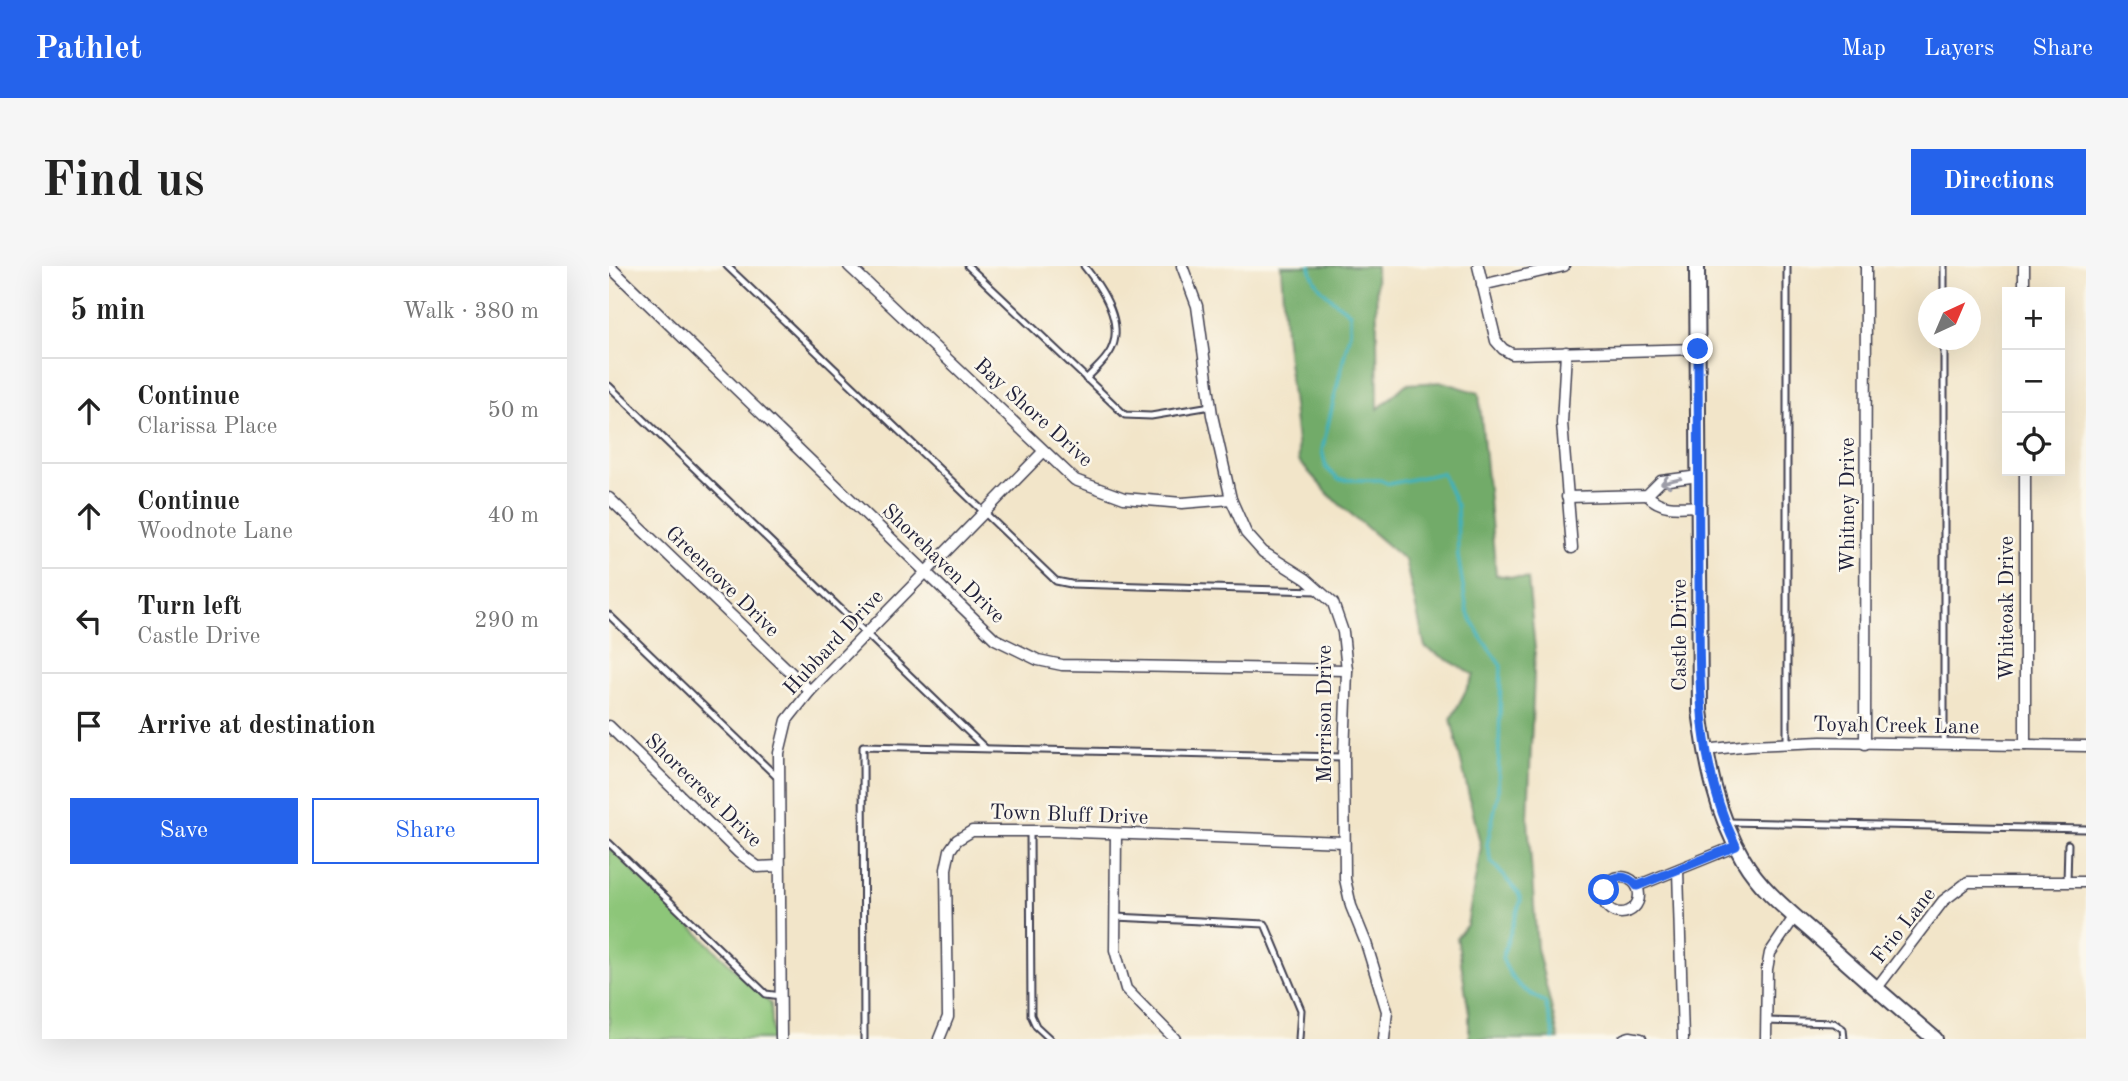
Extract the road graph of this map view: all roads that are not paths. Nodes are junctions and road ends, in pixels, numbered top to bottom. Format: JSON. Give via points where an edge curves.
{"nodes":[{"id":1,"x":609,"y":266,"type":"edge"},
{"id":2,"x":727,"y":266,"type":"edge"},
{"id":3,"x":849,"y":266,"type":"edge"},
{"id":4,"x":968,"y":266,"type":"edge"},
{"id":5,"x":1084,"y":266,"type":"edge"},
{"id":6,"x":1182,"y":266,"type":"edge"},
{"id":7,"x":1478,"y":266,"type":"edge"},
{"id":8,"x":1563,"y":266,"type":"edge"},
{"id":9,"x":1697,"y":266,"type":"edge"},
{"id":10,"x":1787,"y":266,"type":"edge"},
{"id":11,"x":1866,"y":266,"type":"edge"},
{"id":12,"x":1944,"y":266,"type":"edge"},
{"id":13,"x":2024,"y":266,"type":"edge"},
{"id":14,"x":1482,"y":285,"type":"junction"},
{"id":15,"x":1944,"y":287,"type":"edge"},
{"id":16,"x":2024,"y":287,"type":"edge"},
{"id":17,"x":1698,"y":349,"type":"junction"},
{"id":18,"x":1944,"y":350,"type":"edge"},
{"id":19,"x":1566,"y":352,"type":"junction"},
{"id":20,"x":1086,"y":379,"type":"junction"},
{"id":21,"x":609,"y":386,"type":"edge"},
{"id":22,"x":1211,"y":406,"type":"junction"},
{"id":23,"x":1042,"y":452,"type":"junction"},
{"id":24,"x":1699,"y":476,"type":"junction"},
{"id":25,"x":2025,"y":476,"type":"edge"},
{"id":26,"x":1647,"y":495,"type":"junction"},
{"id":27,"x":1567,"y":497,"type":"junction"},
{"id":28,"x":609,"y":498,"type":"edge"},
{"id":29,"x":1231,"y":499,"type":"junction"},
{"id":30,"x":1699,"y":506,"type":"junction"},
{"id":31,"x":983,"y":512,"type":"junction"},
{"id":32,"x":1572,"y":548,"type":"dead end"},
{"id":33,"x":926,"y":571,"type":"junction"},
{"id":34,"x":1320,"y":591,"type":"junction"},
{"id":35,"x":609,"y":615,"type":"edge"},
{"id":36,"x":865,"y":634,"type":"junction"},
{"id":37,"x":1347,"y":670,"type":"junction"},
{"id":38,"x":810,"y":691,"type":"junction"},
{"id":39,"x":609,"y":726,"type":"edge"},
{"id":40,"x":1787,"y":744,"type":"junction"},
{"id":41,"x":1865,"y":744,"type":"junction"},
{"id":42,"x":1944,"y":744,"type":"junction"},
{"id":43,"x":2025,"y":745,"type":"junction"},
{"id":44,"x":2086,"y":746,"type":"edge"},
{"id":45,"x":985,"y":748,"type":"junction"},
{"id":46,"x":1705,"y":750,"type":"junction"},
{"id":47,"x":1344,"y":757,"type":"junction"},
{"id":48,"x":779,"y":779,"type":"junction"},
{"id":49,"x":1724,"y":822,"type":"junction"},
{"id":50,"x":2086,"y":829,"type":"edge"},
{"id":51,"x":1030,"y":831,"type":"junction"},
{"id":52,"x":1116,"y":834,"type":"junction"},
{"id":53,"x":1344,"y":842,"type":"junction"},
{"id":54,"x":609,"y":843,"type":"edge"},
{"id":55,"x":2068,"y":844,"type":"dead end"},
{"id":56,"x":1736,"y":846,"type":"junction"},
{"id":57,"x":779,"y":866,"type":"junction"},
{"id":58,"x":1678,"y":870,"type":"junction"},
{"id":59,"x":2067,"y":882,"type":"junction"},
{"id":60,"x":2086,"y":883,"type":"edge"},
{"id":61,"x":1637,"y":886,"type":"dead end"},
{"id":62,"x":1795,"y":916,"type":"junction"},
{"id":63,"x":1115,"y":918,"type":"junction"},
{"id":64,"x":1876,"y":989,"type":"junction"},
{"id":65,"x":781,"y":996,"type":"junction"},
{"id":66,"x":1766,"y":1021,"type":"junction"},
{"id":67,"x":781,"y":1039,"type":"edge"},
{"id":68,"x":864,"y":1039,"type":"edge"},
{"id":69,"x":939,"y":1039,"type":"edge"},
{"id":70,"x":1050,"y":1039,"type":"edge"},
{"id":71,"x":1175,"y":1039,"type":"edge"},
{"id":72,"x":1299,"y":1039,"type":"edge"},
{"id":73,"x":1384,"y":1039,"type":"edge"},
{"id":74,"x":1624,"y":1039,"type":"edge"},
{"id":75,"x":1641,"y":1039,"type":"edge"},
{"id":76,"x":1683,"y":1039,"type":"edge"},
{"id":77,"x":1766,"y":1039,"type":"edge"},
{"id":78,"x":1844,"y":1039,"type":"edge"},
{"id":79,"x":1935,"y":1039,"type":"edge"}],
"edges":[{"from":1,"to":33,"type":"street","name":"Shorehaven Drive"},
{"from":2,"to":31,"type":"lane"},
{"from":3,"to":23,"type":"street","name":"Bay Shore Drive"},
{"from":4,"to":20,"type":"lane"},
{"from":5,"to":20,"type":"lane","via":[[1108,299],[1114,337],[1108,355]]},
{"from":6,"to":22,"type":"street","name":"Morrison Drive","via":[[1196,306]]},
{"from":7,"to":14,"type":"street"},
{"from":8,"to":14,"type":"street"},
{"from":9,"to":17,"type":"main road","name":"Castle Drive"},
{"from":10,"to":40,"type":"lane"},
{"from":11,"to":41,"type":"street","name":"Whitney Drive"},
{"from":12,"to":15,"type":"lane"},
{"from":13,"to":16,"type":"street"},
{"from":14,"to":19,"type":"street","via":[[1496,341],[1503,349],[1512,354]]},
{"from":17,"to":19,"type":"street"},
{"from":17,"to":24,"type":"main road","name":"Castle Drive"},
{"from":18,"to":42,"type":"lane"},
{"from":19,"to":27,"type":"street","via":[[1562,423]]},
{"from":20,"to":22,"type":"lane","via":[[1125,415],[1151,416]]},
{"from":21,"to":36,"type":"lane"},
{"from":22,"to":29,"type":"street","name":"Morrison Drive"},
{"from":23,"to":29,"type":"street","name":"Bay Shore Drive","via":[[1075,480],[1124,498],[1182,503]]},
{"from":23,"to":31,"type":"street","name":"Hubbard Drive"},
{"from":24,"to":26,"type":"street","one_way":true,"via":[[1661,481]]},
{"from":24,"to":30,"type":"main road","name":"Castle Drive"},
{"from":25,"to":43,"type":"street","name":"Whiteoak Drive"},
{"from":26,"to":27,"type":"street"},
{"from":26,"to":30,"type":"street","via":[[1655,503],[1673,507]]},
{"from":27,"to":32,"type":"street"},
{"from":28,"to":38,"type":"street","name":"Greencove Drive"},
{"from":29,"to":34,"type":"street","name":"Morrison Drive","via":[[1246,533],[1263,552]]},
{"from":30,"to":46,"type":"main road","name":"Castle Drive","via":[[1700,711]]},
{"from":31,"to":33,"type":"street","name":"Hubbard Drive"},
{"from":31,"to":34,"type":"lane","via":[[1056,581]]},
{"from":33,"to":36,"type":"street","name":"Hubbard Drive"},
{"from":33,"to":37,"type":"street","name":"Shorehaven Drive","via":[[995,639],[1038,660],[1062,665]]},
{"from":34,"to":37,"type":"street","name":"Morrison Drive","via":[[1333,603],[1343,632]]},
{"from":35,"to":48,"type":"lane"},
{"from":36,"to":38,"type":"street","name":"Hubbard Drive"},
{"from":36,"to":45,"type":"lane"},
{"from":37,"to":47,"type":"street","name":"Morrison Drive"},
{"from":38,"to":48,"type":"street","name":"Hubbard Drive","via":[[787,720]]},
{"from":39,"to":57,"type":"street","name":"Shorecrest Drive","via":[[739,853],[758,867]]},
{"from":40,"to":41,"type":"street","name":"Toyah Creek Lane"},
{"from":40,"to":46,"type":"street","name":"Toyah Creek Lane"},
{"from":41,"to":42,"type":"street","name":"Toyah Creek Lane"},
{"from":42,"to":43,"type":"street","name":"Toyah Creek Lane"},
{"from":43,"to":44,"type":"street","name":"Toyah Creek Lane"},
{"from":45,"to":47,"type":"lane"},
{"from":45,"to":68,"type":"lane","via":[[863,746]]},
{"from":46,"to":49,"type":"main road","name":"Castle Drive"},
{"from":47,"to":53,"type":"street","name":"Morrison Drive"},
{"from":48,"to":57,"type":"street","name":"Hubbard Drive"},
{"from":49,"to":50,"type":"lane"},
{"from":49,"to":56,"type":"main road","name":"Castle Drive"},
{"from":51,"to":52,"type":"street","name":"Town Bluff Drive"},
{"from":51,"to":69,"type":"street","name":"Town Bluff Drive","via":[[972,831],[950,850],[946,869],[948,1017]]},
{"from":51,"to":70,"type":"lane","via":[[1031,1014]]},
{"from":52,"to":53,"type":"street","name":"Town Bluff Drive"},
{"from":52,"to":63,"type":"street"},
{"from":53,"to":73,"type":"street","name":"Morrison Drive","via":[[1351,906],[1387,1011]]},
{"from":54,"to":65,"type":"lane","via":[[766,994]]},
{"from":55,"to":59,"type":"lane"},
{"from":56,"to":58,"type":"street"},
{"from":56,"to":62,"type":"main road","name":"Castle Drive","via":[[1761,885]]},
{"from":57,"to":65,"type":"street","name":"Hubbard Drive"},
{"from":58,"to":61,"type":"street"},
{"from":58,"to":76,"type":"street"},
{"from":59,"to":60,"type":"street","name":"Frio Lane"},
{"from":59,"to":64,"type":"street","name":"Frio Lane","via":[[1968,882],[1943,901]]},
{"from":62,"to":64,"type":"main road","name":"Castle Drive"},
{"from":62,"to":66,"type":"street","via":[[1770,953]]},
{"from":63,"to":71,"type":"street","via":[[1115,950],[1126,989]]},
{"from":63,"to":72,"type":"lane","via":[[1265,924],[1301,1010]]},
{"from":64,"to":79,"type":"main road","name":"Castle Drive"},
{"from":65,"to":67,"type":"street","name":"Hubbard Drive"},
{"from":66,"to":77,"type":"street"},
{"from":66,"to":78,"type":"lane","via":[[1834,1023],[1843,1029]]},
{"from":74,"to":75,"type":"street"}]}
